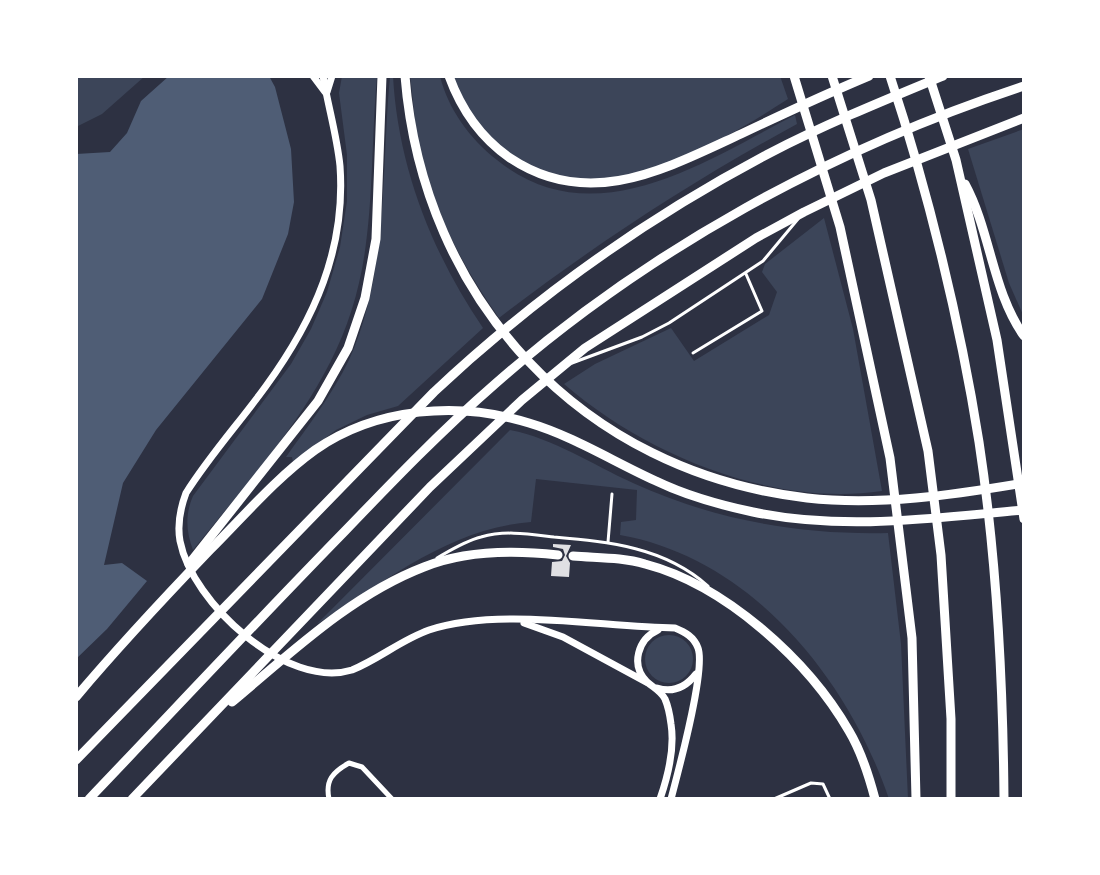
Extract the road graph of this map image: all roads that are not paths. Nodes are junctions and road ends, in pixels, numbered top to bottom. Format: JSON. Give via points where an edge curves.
{"nodes":[{"id":1,"x":313,"y":76,"type":"edge"},
{"id":2,"x":323,"y":76,"type":"edge"},
{"id":3,"x":332,"y":76,"type":"edge"},
{"id":4,"x":382,"y":76,"type":"edge"},
{"id":5,"x":405,"y":76,"type":"edge"},
{"id":6,"x":449,"y":76,"type":"edge"},
{"id":7,"x":832,"y":76,"type":"edge"},
{"id":8,"x":869,"y":76,"type":"edge"},
{"id":9,"x":890,"y":76,"type":"edge"},
{"id":10,"x":929,"y":76,"type":"edge"},
{"id":11,"x":943,"y":76,"type":"edge"},
{"id":12,"x":795,"y":79,"type":"edge"},
{"id":13,"x":1024,"y":86,"type":"edge"},
{"id":14,"x":326,"y":94,"type":"junction"},
{"id":15,"x":1024,"y":118,"type":"edge"},
{"id":16,"x":959,"y":171,"type":"junction"},
{"id":17,"x":804,"y":212,"type":"junction"},
{"id":18,"x":746,"y":274,"type":"junction"},
{"id":19,"x":1024,"y":336,"type":"edge"},
{"id":20,"x":693,"y":353,"type":"dead end"},
{"id":21,"x":565,"y":365,"type":"junction"},
{"id":22,"x":1024,"y":483,"type":"edge"},
{"id":23,"x":612,"y":494,"type":"dead end"},
{"id":24,"x":1024,"y":510,"type":"edge"},
{"id":25,"x":1024,"y":519,"type":"edge"},
{"id":26,"x":608,"y":542,"type":"junction"},
{"id":27,"x":558,"y":555,"type":"dead end"},
{"id":28,"x":573,"y":556,"type":"dead end"},
{"id":29,"x":423,"y":567,"type":"junction"},
{"id":30,"x":730,"y":606,"type":"junction"},
{"id":31,"x":518,"y":621,"type":"junction"},
{"id":32,"x":140,"y":623,"type":"junction"},
{"id":33,"x":664,"y":628,"type":"junction"},
{"id":34,"x":698,"y":669,"type":"junction"},
{"id":35,"x":653,"y":686,"type":"junction"},
{"id":36,"x":76,"y":697,"type":"edge"},
{"id":37,"x":207,"y":721,"type":"junction"},
{"id":38,"x":76,"y":760,"type":"edge"},
{"id":39,"x":89,"y":799,"type":"edge"},
{"id":40,"x":132,"y":799,"type":"edge"},
{"id":41,"x":329,"y":799,"type":"edge"},
{"id":42,"x":392,"y":799,"type":"edge"},
{"id":43,"x":660,"y":799,"type":"edge"},
{"id":44,"x":671,"y":799,"type":"edge"},
{"id":45,"x":774,"y":799,"type":"edge"},
{"id":46,"x":830,"y":799,"type":"edge"},
{"id":47,"x":875,"y":799,"type":"edge"},
{"id":48,"x":916,"y":799,"type":"edge"},
{"id":49,"x":951,"y":799,"type":"edge"},
{"id":50,"x":1004,"y":799,"type":"edge"}],
"edges":[{"from":1,"to":14,"type":"main road"},
{"from":2,"to":14,"type":"main road"},
{"from":3,"to":14,"type":"main road"},
{"from":4,"to":32,"type":"highway","via":[[376,239],[365,298],[348,348],[309,413]]},
{"from":5,"to":22,"type":"highway","via":[[420,172],[464,277],[529,363],[589,415],[681,465],[747,488],[808,498],[862,501]]},
{"from":6,"to":8,"type":"highway","via":[[473,123],[502,152],[537,173],[590,184],[650,175]]},
{"from":7,"to":49,"type":"highway","via":[[871,200],[928,451],[941,555]]},
{"from":9,"to":50,"type":"highway","via":[[955,319],[979,441],[992,548]]},
{"from":10,"to":16,"type":"highway"},
{"from":11,"to":38,"type":"highway","via":[[772,152],[699,193],[541,302],[434,392]]},
{"from":12,"to":48,"type":"highway","via":[[840,227],[890,458],[912,638]]},
{"from":13,"to":39,"type":"highway","via":[[883,141],[770,193],[678,247],[569,323],[421,453]]},
{"from":14,"to":31,"type":"main road","via":[[340,185],[334,249],[324,283],[291,351],[186,493],[179,515],[184,554],[225,616],[255,642],[290,664],[325,674],[359,668],[445,626]]},
{"from":15,"to":17,"type":"highway","via":[[884,173]]},
{"from":16,"to":19,"type":"highway","via":[[974,200],[1000,286]]},
{"from":16,"to":25,"type":"highway","via":[[997,340]]},
{"from":17,"to":18,"type":"lane"},
{"from":17,"to":21,"type":"highway","via":[[632,317]]},
{"from":18,"to":20,"type":"lane","via":[[762,311]]},
{"from":18,"to":21,"type":"lane","via":[[659,329]]},
{"from":21,"to":37,"type":"highway","via":[[430,487]]},
{"from":23,"to":26,"type":"lane"},
{"from":24,"to":32,"type":"highway","via":[[871,522],[755,512],[684,493],[533,424],[495,413],[420,411],[360,427],[306,457]]},
{"from":26,"to":29,"type":"lane","via":[[497,533],[463,543]]},
{"from":26,"to":30,"type":"lane","via":[[663,557],[700,579]]},
{"from":27,"to":29,"type":"highway","via":[[486,552]]},
{"from":28,"to":30,"type":"highway","via":[[643,563],[687,580]]},
{"from":29,"to":37,"type":"highway","via":[[354,605]]},
{"from":30,"to":47,"type":"highway","via":[[764,631],[825,695],[850,732]]},
{"from":31,"to":33,"type":"main road"},
{"from":31,"to":35,"type":"main road","via":[[563,637]]},
{"from":32,"to":36,"type":"highway"},
{"from":33,"to":34,"type":"main road","via":[[692,638],[700,657]]},
{"from":33,"to":35,"type":"main road","via":[[647,637],[638,654],[641,673]]},
{"from":34,"to":35,"type":"main road","via":[[681,688]]},
{"from":34,"to":44,"type":"main road"},
{"from":35,"to":43,"type":"main road","via":[[665,699],[672,740]]},
{"from":37,"to":40,"type":"highway"},
{"from":41,"to":42,"type":"street","via":[[330,776],[355,763]]},
{"from":45,"to":46,"type":"lane","via":[[815,782],[826,787]]}]}
